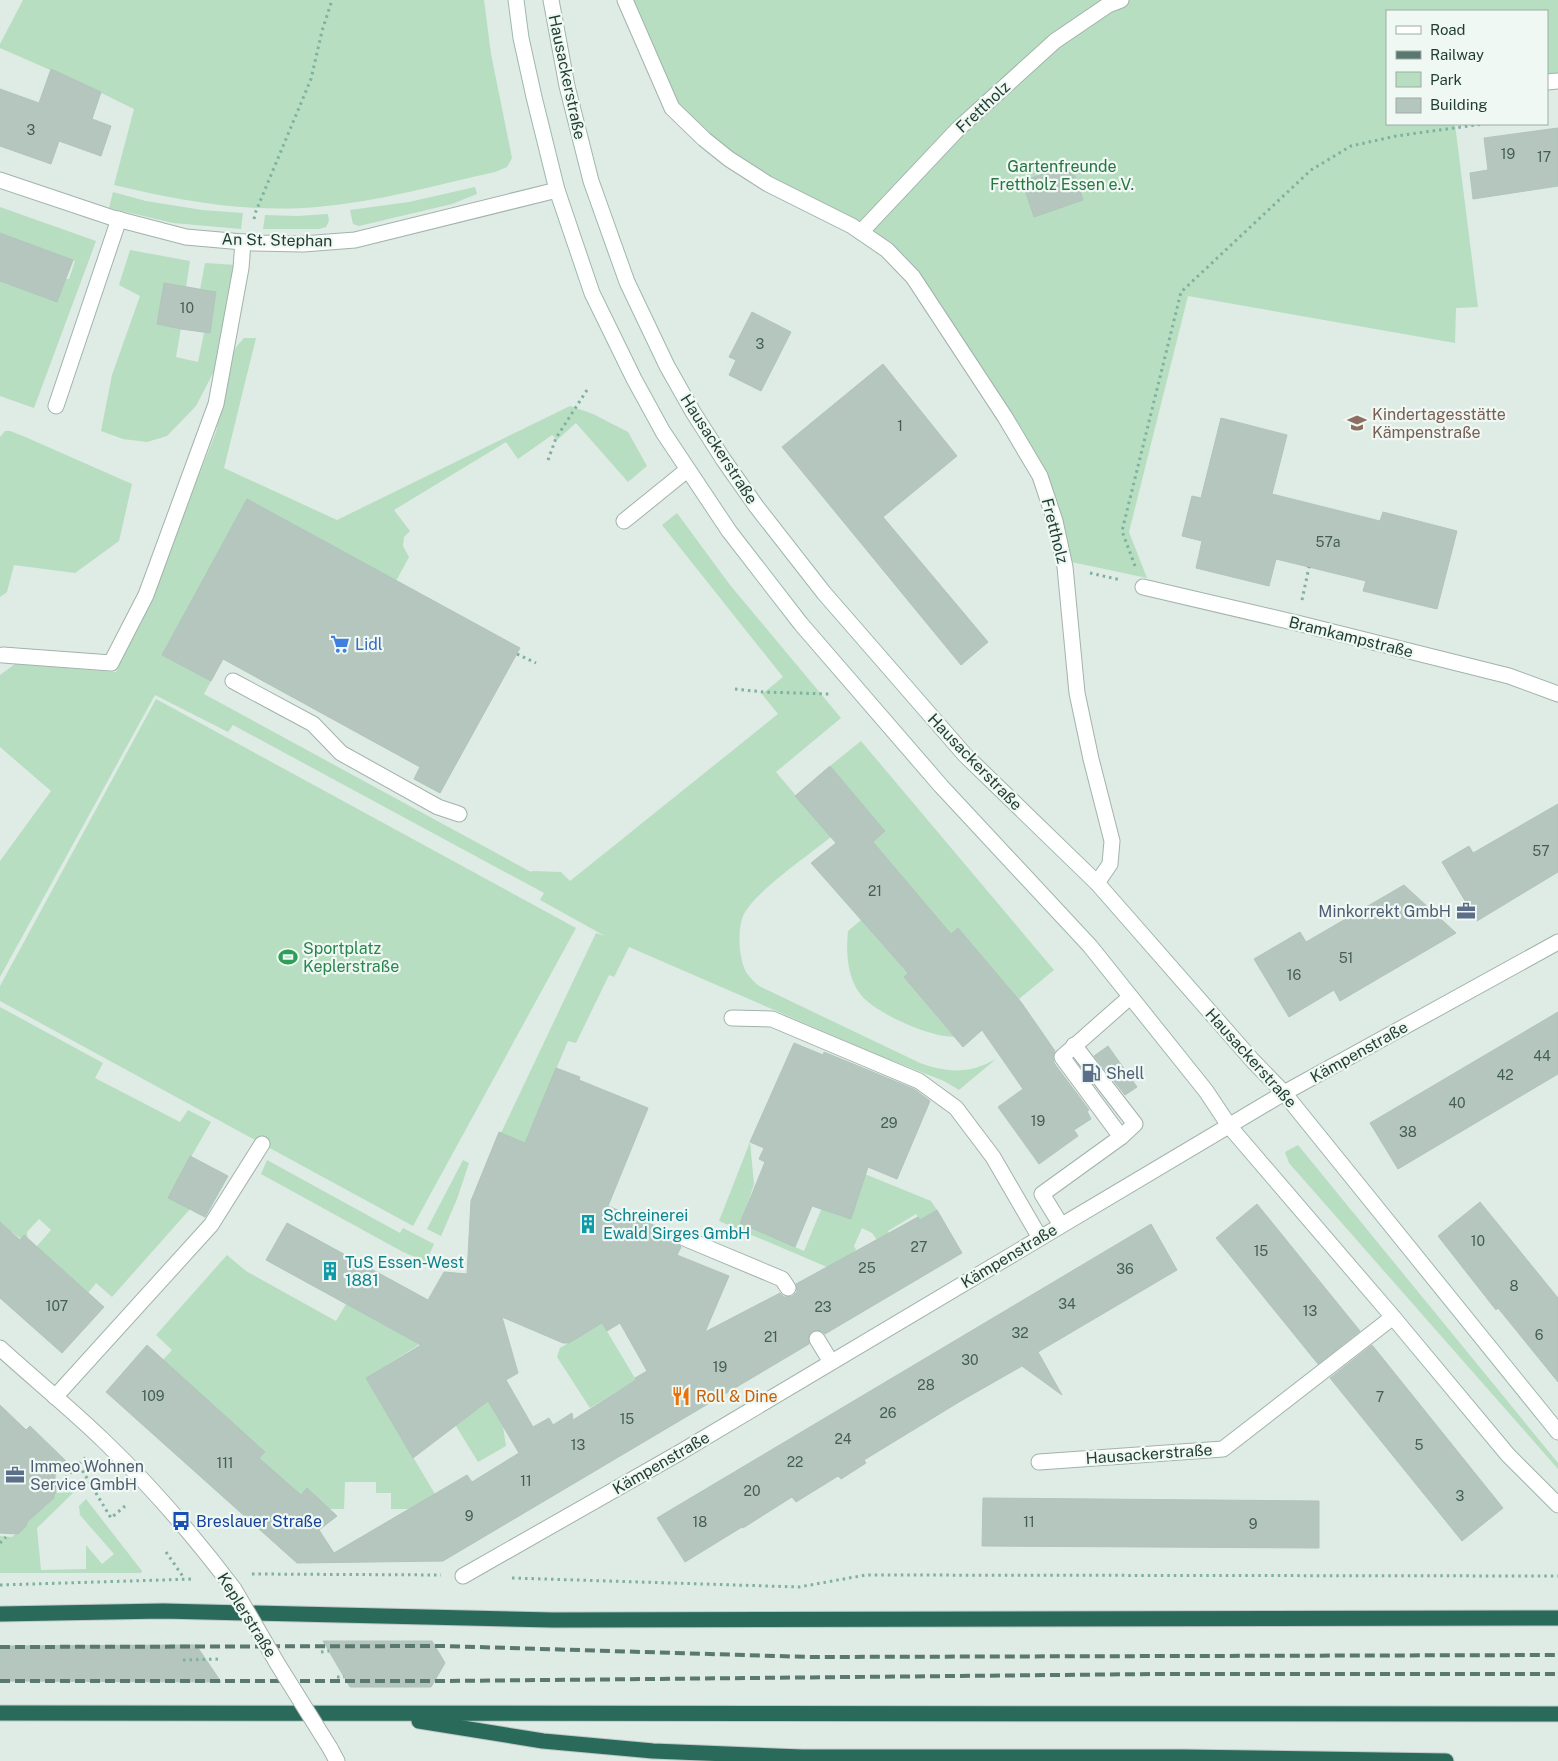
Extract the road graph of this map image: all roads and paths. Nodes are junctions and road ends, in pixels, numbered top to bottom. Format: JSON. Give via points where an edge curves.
{"nodes":[{"id":1,"x":332,"y":0,"type":"edge"},
{"id":2,"x":516,"y":0,"type":"edge"},
{"id":3,"x":551,"y":0,"type":"edge"},
{"id":4,"x":625,"y":0,"type":"edge"},
{"id":5,"x":1121,"y":0,"type":"edge"},
{"id":6,"x":1476,"y":125,"type":"edge"},
{"id":7,"x":0,"y":180,"type":"edge"},
{"id":8,"x":557,"y":190,"type":"junction"},
{"id":9,"x":119,"y":220,"type":"junction"},
{"id":10,"x":861,"y":232,"type":"junction"},
{"id":11,"x":248,"y":242,"type":"junction"},
{"id":12,"x":588,"y":390,"type":"dead end"},
{"id":13,"x":56,"y":406,"type":"dead end"},
{"id":14,"x":548,"y":460,"type":"dead end"},
{"id":15,"x":687,"y":470,"type":"junction"},
{"id":16,"x":624,"y":521,"type":"dead end"},
{"id":17,"x":1309,"y":567,"type":"dead end"},
{"id":18,"x":1096,"y":574,"type":"dead end"},
{"id":19,"x":1119,"y":579,"type":"dead end"},
{"id":20,"x":1143,"y":587,"type":"joint"},
{"id":21,"x":1297,"y":623,"type":"junction"},
{"id":22,"x":516,"y":654,"type":"dead end"},
{"id":23,"x":3,"y":655,"type":"dead end"},
{"id":24,"x":536,"y":664,"type":"dead end"},
{"id":25,"x":233,"y":681,"type":"dead end"},
{"id":26,"x":735,"y":690,"type":"dead end"},
{"id":27,"x":830,"y":694,"type":"dead end"},
{"id":28,"x":1558,"y":694,"type":"edge"},
{"id":29,"x":460,"y":814,"type":"dead end"},
{"id":30,"x":1097,"y":882,"type":"junction"},
{"id":31,"x":1558,"y":942,"type":"edge"},
{"id":32,"x":1130,"y":997,"type":"junction"},
{"id":33,"x":732,"y":1018,"type":"dead end"},
{"id":34,"x":1284,"y":1093,"type":"junction"},
{"id":35,"x":1230,"y":1127,"type":"junction"},
{"id":36,"x":262,"y":1144,"type":"dead end"},
{"id":37,"x":1061,"y":1225,"type":"junction"},
{"id":38,"x":684,"y":1238,"type":"dead end"},
{"id":39,"x":1040,"y":1238,"type":"junction"},
{"id":40,"x":788,"y":1288,"type":"dead end"},
{"id":41,"x":1393,"y":1317,"type":"junction"},
{"id":42,"x":817,"y":1339,"type":"dead end"},
{"id":43,"x":0,"y":1348,"type":"edge"},
{"id":44,"x":831,"y":1362,"type":"junction"},
{"id":45,"x":55,"y":1397,"type":"junction"},
{"id":46,"x":1558,"y":1432,"type":"edge"},
{"id":47,"x":103,"y":1440,"type":"junction"},
{"id":48,"x":1039,"y":1462,"type":"dead end"},
{"id":49,"x":79,"y":1465,"type":"junction"},
{"id":50,"x":56,"y":1488,"type":"dead end"},
{"id":51,"x":125,"y":1506,"type":"dead end"},
{"id":52,"x":1558,"y":1506,"type":"edge"},
{"id":53,"x":6,"y":1537,"type":"dead end"},
{"id":54,"x":0,"y":1542,"type":"edge"},
{"id":55,"x":166,"y":1552,"type":"dead end"},
{"id":56,"x":224,"y":1576,"type":"junction"},
{"id":57,"x":463,"y":1576,"type":"joint"},
{"id":58,"x":1558,"y":1576,"type":"edge"},
{"id":59,"x":510,"y":1578,"type":"dead end"},
{"id":60,"x":185,"y":1579,"type":"junction"},
{"id":61,"x":0,"y":1585,"type":"edge"},
{"id":62,"x":0,"y":1614,"type":"edge"},
{"id":63,"x":1558,"y":1618,"type":"edge"},
{"id":64,"x":329,"y":1651,"type":"dead end"},
{"id":65,"x":322,"y":1652,"type":"dead end"},
{"id":66,"x":222,"y":1659,"type":"dead end"},
{"id":67,"x":183,"y":1660,"type":"dead end"},
{"id":68,"x":337,"y":1677,"type":"dead end"},
{"id":69,"x":344,"y":1677,"type":"dead end"},
{"id":70,"x":0,"y":1713,"type":"edge"},
{"id":71,"x":376,"y":1713,"type":"junction"},
{"id":72,"x":1558,"y":1714,"type":"edge"},
{"id":73,"x":334,"y":1754,"type":"edge"},
{"id":74,"x":1446,"y":1761,"type":"edge"}],
"edges":[{"from":1,"to":11,"type":"path","via":[[311,79],[256,211]]},
{"from":2,"to":8,"type":"street","via":[[521,38]]},
{"from":3,"to":30,"type":"street","name":"Hausackerstraße","via":[[567,86],[591,181],[627,282],[693,412],[756,506],[824,593],[965,755]]},
{"from":4,"to":10,"type":"street","name":"Frettholz","via":[[672,108],[729,159],[768,184]]},
{"from":5,"to":10,"type":"street","name":"Frettholz","via":[[1108,5],[1055,41],[958,129]]},
{"from":6,"to":20,"type":"path","via":[[1351,146],[1311,170],[1181,292],[1122,531]]},
{"from":7,"to":9,"type":"street","name":"An St. Stephan"},
{"from":8,"to":11,"type":"street","name":"An St. Stephan","via":[[355,240],[303,244]]},
{"from":8,"to":15,"type":"street","via":[[592,293],[634,379]]},
{"from":9,"to":11,"type":"street","name":"An St. Stephan","via":[[186,237]]},
{"from":9,"to":13,"type":"street"},
{"from":10,"to":30,"type":"street","name":"Frettholz","via":[[887,250],[912,277],[991,395],[1040,476],[1055,521],[1065,567],[1077,693],[1112,841],[1110,864]]},
{"from":11,"to":23,"type":"street","via":[[216,404],[146,596],[111,663]]},
{"from":12,"to":14,"type":"path","via":[[556,438]]},
{"from":15,"to":16,"type":"street"},
{"from":15,"to":32,"type":"street","via":[[800,624],[941,786],[1090,946]]},
{"from":17,"to":21,"type":"path"},
{"from":18,"to":19,"type":"path"},
{"from":20,"to":21,"type":"street","name":"Bramkampstraße"},
{"from":21,"to":28,"type":"street","name":"Bramkampstraße","via":[[1509,676]]},
{"from":22,"to":24,"type":"path"},
{"from":25,"to":29,"type":"street","via":[[313,724],[341,753],[438,807]]},
{"from":26,"to":27,"type":"path"},
{"from":30,"to":34,"type":"street","name":"Hausackerstraße"},
{"from":31,"to":34,"type":"street","name":"Kämpenstraße"},
{"from":32,"to":35,"type":"street","via":[[1210,1096]]},
{"from":32,"to":37,"type":"street","via":[[1062,1057],[1121,1137],[1042,1194]]},
{"from":33,"to":39,"type":"street","via":[[772,1019],[919,1082],[934,1092],[956,1108],[993,1157]]},
{"from":34,"to":35,"type":"street","name":"Kämpenstraße"},
{"from":34,"to":46,"type":"street","name":"Hausackerstraße"},
{"from":35,"to":37,"type":"street","name":"Kämpenstraße"},
{"from":35,"to":41,"type":"street"},
{"from":36,"to":45,"type":"street","via":[[211,1225]]},
{"from":37,"to":39,"type":"street","name":"Kämpenstraße"},
{"from":38,"to":40,"type":"street","via":[[782,1279]]},
{"from":39,"to":44,"type":"street","name":"Kämpenstraße"},
{"from":41,"to":48,"type":"street","name":"Hausackerstraße","via":[[1223,1449]]},
{"from":41,"to":52,"type":"street","via":[[1508,1454]]},
{"from":42,"to":44,"type":"street"},
{"from":43,"to":45,"type":"street","name":"Keplerstraße"},
{"from":44,"to":57,"type":"street","name":"Kämpenstraße"},
{"from":45,"to":47,"type":"street","name":"Keplerstraße"},
{"from":47,"to":49,"type":"path"},
{"from":47,"to":56,"type":"street","name":"Keplerstraße","via":[[181,1521]]},
{"from":49,"to":50,"type":"path"},
{"from":49,"to":51,"type":"path","via":[[111,1518]]},
{"from":53,"to":54,"type":"path"},
{"from":55,"to":60,"type":"path"},
{"from":56,"to":57,"type":"path","via":[[234,1573]]},
{"from":56,"to":60,"type":"path"},
{"from":56,"to":73,"type":"street","name":"Keplerstraße","bridge":true},
{"from":58,"to":59,"type":"path","via":[[866,1575],[799,1587]]},
{"from":60,"to":61,"type":"path"},
{"from":62,"to":63,"type":"highway","via":[[163,1611],[553,1620]]},
{"from":64,"to":65,"type":"path"},
{"from":66,"to":67,"type":"path"},
{"from":68,"to":69,"type":"path"},
{"from":70,"to":71,"type":"highway"},
{"from":71,"to":72,"type":"highway"},
{"from":71,"to":74,"type":"highway","via":[[543,1741],[653,1751],[802,1757]]}]}
